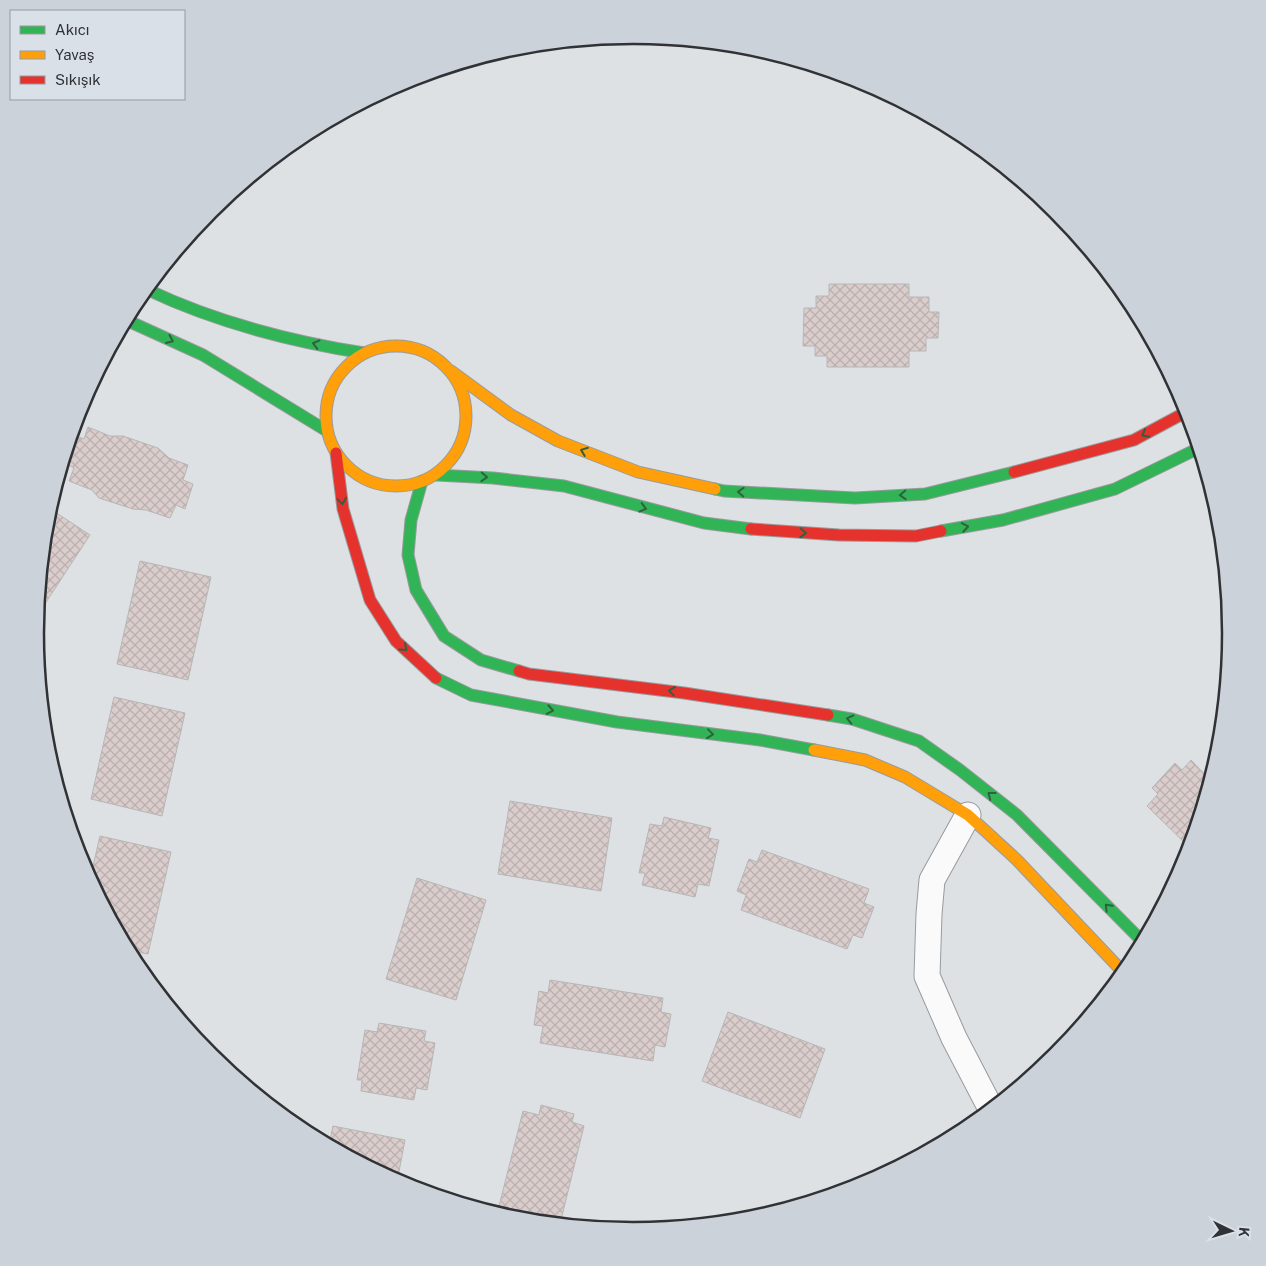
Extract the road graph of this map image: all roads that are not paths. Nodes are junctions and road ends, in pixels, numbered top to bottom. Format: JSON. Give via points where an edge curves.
{"nodes":[{"id":1,"x":153,"y":292,"type":"edge"},
{"id":2,"x":132,"y":323,"type":"edge"},
{"id":3,"x":364,"y":353,"type":"junction"},
{"id":4,"x":451,"y":371,"type":"junction"},
{"id":5,"x":1180,"y":415,"type":"edge"},
{"id":6,"x":327,"y":431,"type":"junction"},
{"id":7,"x":1193,"y":451,"type":"edge"},
{"id":8,"x":336,"y":453,"type":"junction"},
{"id":9,"x":436,"y":475,"type":"junction"},
{"id":10,"x":422,"y":481,"type":"junction"},
{"id":11,"x":968,"y":815,"type":"junction"},
{"id":12,"x":1138,"y":937,"type":"edge"},
{"id":13,"x":1118,"y":967,"type":"edge"},
{"id":14,"x":988,"y":1103,"type":"edge"}],
"edges":[{"from":3,"to":1,"type":"street","one_way":true,"via":[[237,325]]},
{"from":2,"to":6,"type":"street","one_way":true,"via":[[203,355]]},
{"from":3,"to":4,"type":"street","via":[[387,346],[411,347],[433,356]]},
{"from":3,"to":6,"type":"street","via":[[345,367],[332,387],[326,409]]},
{"from":5,"to":4,"type":"street","one_way":true,"via":[[1134,440],[926,494],[855,498],[724,491],[638,472],[558,441],[511,415]]},
{"from":4,"to":9,"type":"street","via":[[462,392],[466,416],[463,439],[452,460]]},
{"from":6,"to":8,"type":"street"},
{"from":9,"to":7,"type":"street","one_way":true,"via":[[564,486],[704,523],[763,531],[916,536],[1003,520],[1115,489]]},
{"from":8,"to":10,"type":"street","via":[[350,470],[370,482],[392,487]]},
{"from":8,"to":11,"type":"street","one_way":true,"via":[[343,509],[370,600],[396,641],[439,680],[471,696],[617,722],[760,740],[865,760],[905,777]]},
{"from":9,"to":10,"type":"street"},
{"from":12,"to":10,"type":"street","one_way":true,"via":[[1017,815],[919,741],[852,719],[684,693],[529,674],[481,660],[444,636],[416,590],[408,555],[411,520]]},
{"from":11,"to":13,"type":"street","via":[[1018,860]]},
{"from":11,"to":14,"type":"street","via":[[932,880],[927,976]]}]}
